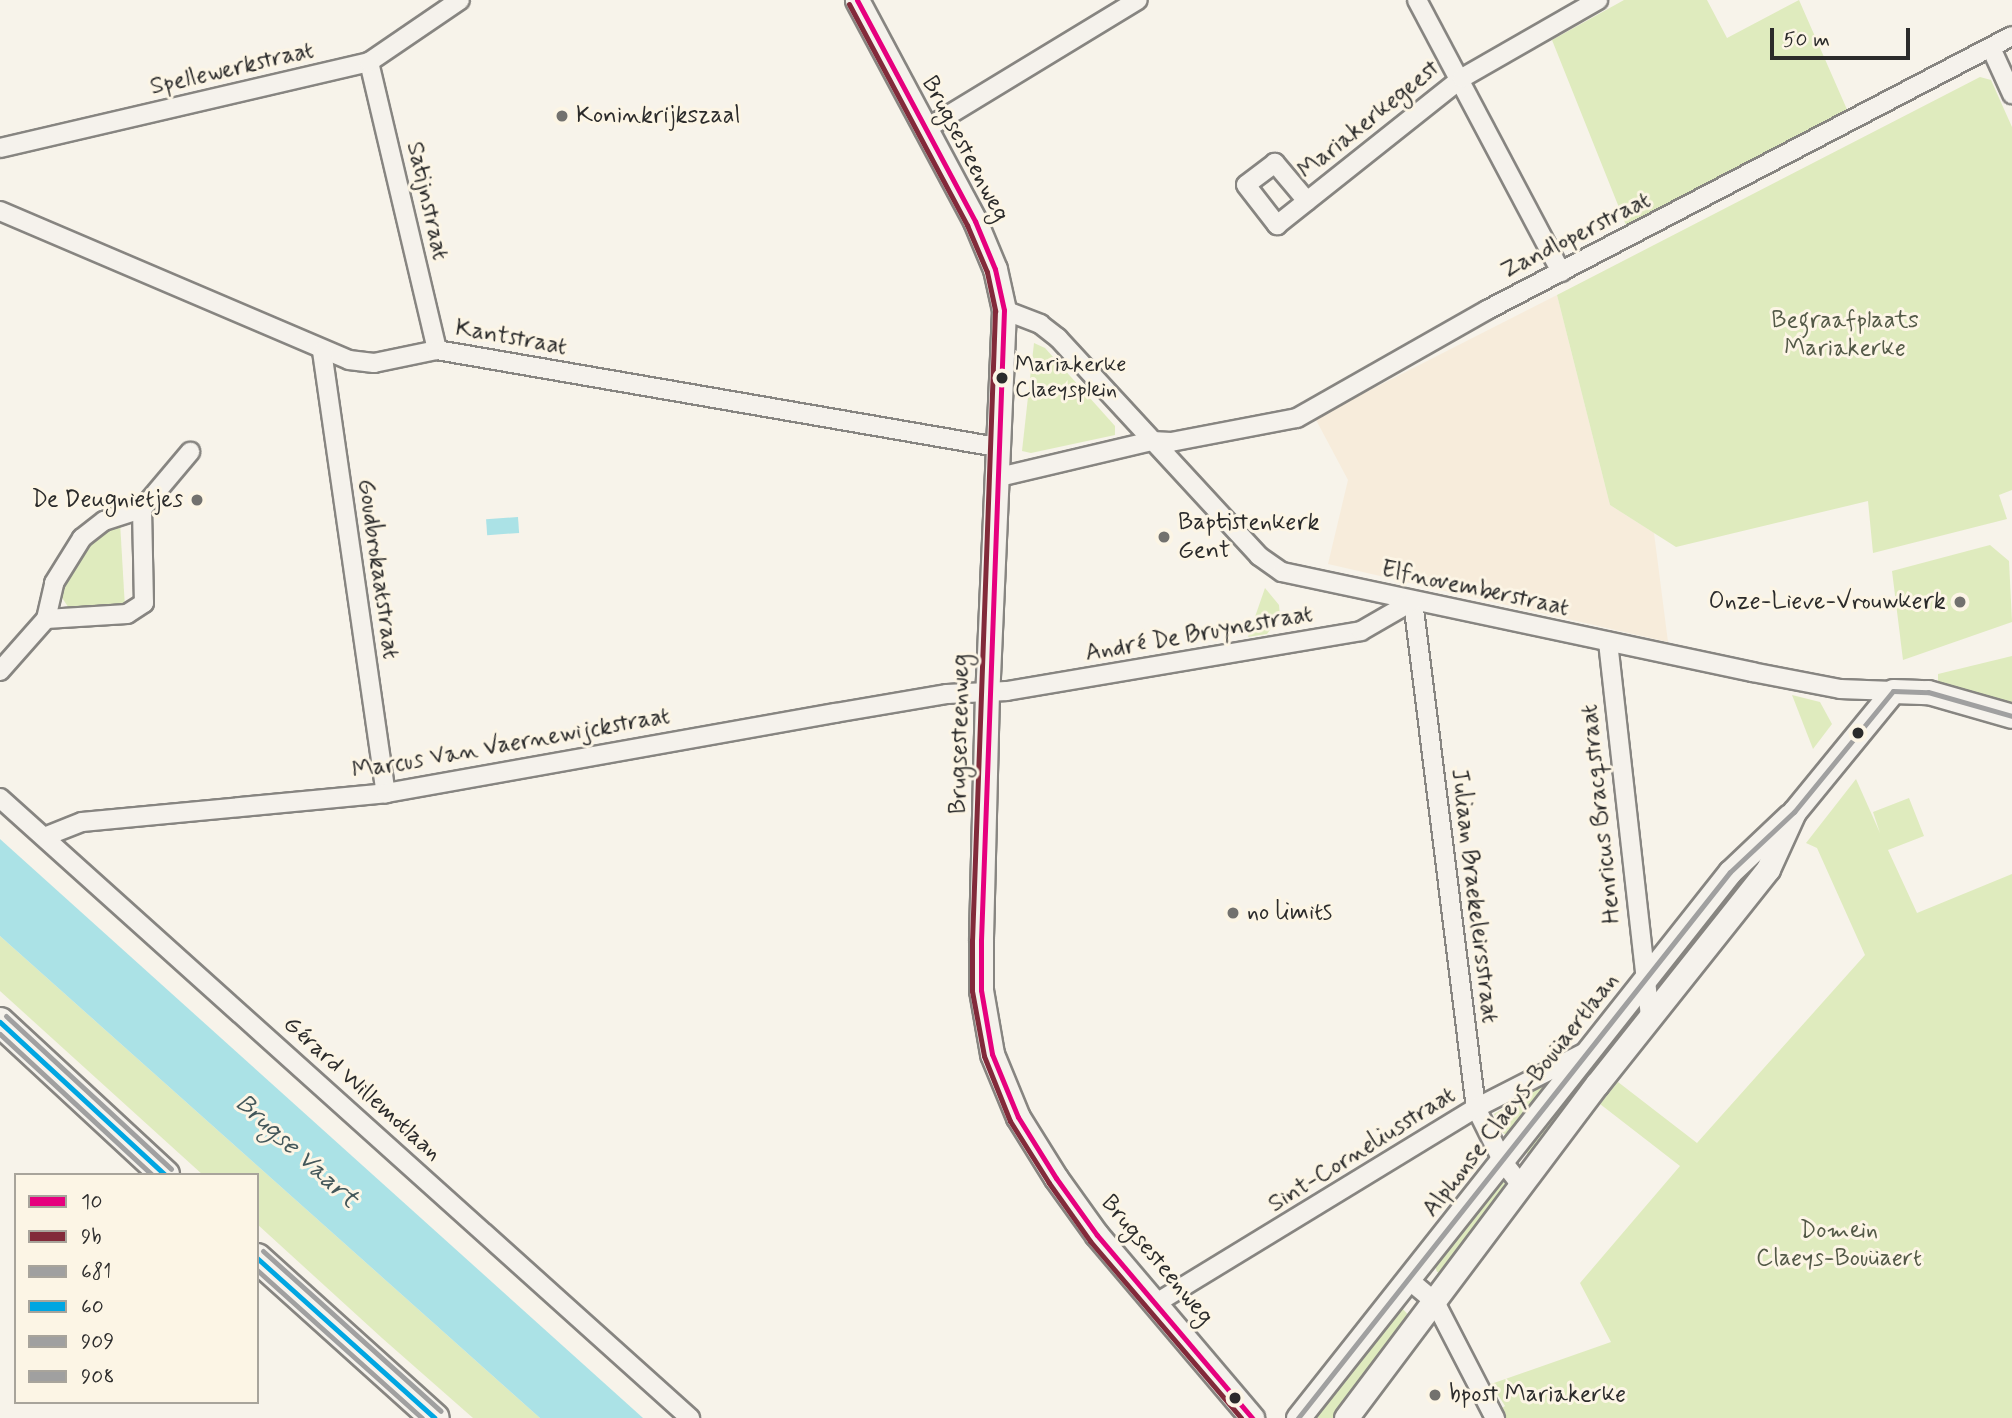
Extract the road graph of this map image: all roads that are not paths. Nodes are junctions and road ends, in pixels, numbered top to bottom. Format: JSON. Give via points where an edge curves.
{"nodes":[{"id":1,"x":460,"y":0,"type":"edge"},
{"id":2,"x":857,"y":0,"type":"edge"},
{"id":3,"x":1138,"y":0,"type":"edge"},
{"id":4,"x":1417,"y":0,"type":"edge"},
{"id":5,"x":1598,"y":0,"type":"edge"},
{"id":6,"x":2012,"y":36,"type":"edge"},
{"id":7,"x":1991,"y":48,"type":"junction"},
{"id":8,"x":369,"y":62,"type":"junction"},
{"id":9,"x":1461,"y":78,"type":"junction"},
{"id":10,"x":2012,"y":94,"type":"edge"},
{"id":11,"x":924,"y":130,"type":"junction"},
{"id":12,"x":0,"y":148,"type":"edge"},
{"id":13,"x":1307,"y":201,"type":"dead end"},
{"id":14,"x":0,"y":211,"type":"edge"},
{"id":15,"x":1562,"y":272,"type":"junction"},
{"id":16,"x":1004,"y":310,"type":"junction"},
{"id":17,"x":323,"y":351,"type":"junction"},
{"id":18,"x":437,"y":351,"type":"junction"},
{"id":19,"x":1152,"y":441,"type":"junction"},
{"id":20,"x":996,"y":447,"type":"junction"},
{"id":21,"x":190,"y":452,"type":"dead end"},
{"id":22,"x":995,"y":478,"type":"junction"},
{"id":23,"x":142,"y":509,"type":"junction"},
{"id":24,"x":1413,"y":601,"type":"junction"},
{"id":25,"x":46,"y":619,"type":"junction"},
{"id":26,"x":1608,"y":642,"type":"junction"},
{"id":27,"x":0,"y":671,"type":"edge"},
{"id":28,"x":1893,"y":691,"type":"junction"},
{"id":29,"x":987,"y":692,"type":"junction"},
{"id":30,"x":2012,"y":716,"type":"edge"},
{"id":31,"x":386,"y":793,"type":"junction"},
{"id":32,"x":0,"y":798,"type":"edge"},
{"id":33,"x":1794,"y":812,"type":"junction"},
{"id":34,"x":44,"y":837,"type":"junction"},
{"id":35,"x":1644,"y":981,"type":"junction"},
{"id":36,"x":1650,"y":1019,"type":"junction"},
{"id":37,"x":0,"y":1023,"type":"edge"},
{"id":38,"x":1595,"y":1047,"type":"junction"},
{"id":39,"x":1476,"y":1108,"type":"junction"},
{"id":40,"x":1503,"y":1162,"type":"junction"},
{"id":41,"x":163,"y":1173,"type":"edge"},
{"id":42,"x":1521,"y":1185,"type":"junction"},
{"id":43,"x":259,"y":1260,"type":"edge"},
{"id":44,"x":1409,"y":1280,"type":"junction"},
{"id":45,"x":1158,"y":1302,"type":"junction"},
{"id":46,"x":1435,"y":1302,"type":"junction"},
{"id":47,"x":435,"y":1418,"type":"edge"},
{"id":48,"x":690,"y":1418,"type":"edge"},
{"id":49,"x":1252,"y":1418,"type":"edge"},
{"id":50,"x":1298,"y":1418,"type":"edge"},
{"id":51,"x":1346,"y":1418,"type":"edge"},
{"id":52,"x":1495,"y":1418,"type":"edge"}],
"edges":[{"from":1,"to":8,"type":"street","name":"Spellewerkstraat"},
{"from":2,"to":11,"type":"street","name":"Brugsesteenweg"},
{"from":3,"to":11,"type":"street"},
{"from":4,"to":9,"type":"street"},
{"from":5,"to":9,"type":"street","name":"Mariakerkegeest"},
{"from":6,"to":7,"type":"street","name":"Zandloperstraat"},
{"from":7,"to":10,"type":"street"},
{"from":7,"to":15,"type":"street","name":"Zandloperstraat"},
{"from":8,"to":12,"type":"street","name":"Spellewerkstraat"},
{"from":8,"to":18,"type":"street","name":"Satijnstraat"},
{"from":9,"to":13,"type":"street","name":"Mariakerkegeest"},
{"from":9,"to":15,"type":"street"},
{"from":11,"to":16,"type":"street","name":"Brugsesteenweg","via":[[975,220],[995,269]]},
{"from":14,"to":17,"type":"street","name":"Kantstraat"},
{"from":15,"to":19,"type":"street","name":"Zandloperstraat","via":[[1297,418],[1171,442]]},
{"from":16,"to":19,"type":"street","name":"Elfnovemberstraat","via":[[1040,324],[1058,338]]},
{"from":16,"to":20,"type":"street","name":"Brugsesteenweg"},
{"from":17,"to":18,"type":"street","name":"Kantstraat","via":[[374,363]]},
{"from":17,"to":31,"type":"street","name":"Goudbrokaatstraat"},
{"from":18,"to":20,"type":"street","name":"Kantstraat"},
{"from":19,"to":22,"type":"street","name":"Zandloperstraat"},
{"from":19,"to":24,"type":"street","name":"Elfnovemberstraat","via":[[1259,556],[1282,572]]},
{"from":20,"to":22,"type":"street","name":"Brugsesteenweg"},
{"from":21,"to":23,"type":"street"},
{"from":22,"to":29,"type":"street","name":"Brugsesteenweg"},
{"from":23,"to":25,"type":"street","via":[[104,521],[82,538],[54,583]]},
{"from":23,"to":25,"type":"street","via":[[144,603],[127,614]]},
{"from":24,"to":26,"type":"street","name":"Elfnovemberstraat"},
{"from":24,"to":29,"type":"street","name":"André De Bruynestraat","via":[[1361,631]]},
{"from":24,"to":39,"type":"street","name":"Juliaan Braekeleirsstraat"},
{"from":25,"to":27,"type":"street"},
{"from":26,"to":28,"type":"street","name":"Elfnovemberstraat","via":[[1840,689]]},
{"from":26,"to":35,"type":"street","name":"Henricus Bracqstraat"},
{"from":28,"to":30,"type":"street","via":[[1928,692]]},
{"from":28,"to":33,"type":"street","name":"Alphonse Claeys-Bouüaertlaan"},
{"from":29,"to":31,"type":"street","name":"Marcus Van Vaernewijckstraat","via":[[835,713]]},
{"from":29,"to":45,"type":"street","name":"Brugsesteenweg","via":[[981,990],[992,1054],[1018,1117],[1056,1178],[1097,1235]]},
{"from":31,"to":34,"type":"street","name":"Marcus Van Vaernewijckstraat","via":[[82,822]]},
{"from":32,"to":34,"type":"street","name":"Gérard Willemotlaan"},
{"from":33,"to":35,"type":"street","name":"Alphonse Claeys-Bouüaertlaan","via":[[1730,872]]},
{"from":33,"to":36,"type":"street","name":"Alphonse Claeys-Bouüaertlaan","via":[[1768,869]]},
{"from":34,"to":48,"type":"street","name":"Gérard Willemotlaan"},
{"from":35,"to":36,"type":"street","name":"Henricus Bracqstraat"},
{"from":35,"to":38,"type":"street","name":"Alphonse Claeys-Bouüaertlaan"},
{"from":36,"to":42,"type":"street","name":"Alphonse Claeys-Bouüaertlaan"},
{"from":37,"to":41,"type":"main road"},
{"from":38,"to":39,"type":"street","name":"Sint-Corneliusstraat"},
{"from":38,"to":40,"type":"street","name":"Alphonse Claeys-Bouüaertlaan"},
{"from":39,"to":40,"type":"street","name":"Juliaan Braekeleirsstraat"},
{"from":39,"to":45,"type":"street","name":"Sint-Corneliusstraat"},
{"from":40,"to":42,"type":"street","name":"Juliaan Braekeleirsstraat"},
{"from":40,"to":44,"type":"street","name":"Alphonse Claeys-Bouüaertlaan"},
{"from":42,"to":46,"type":"street","name":"Alphonse Claeys-Bouüaertlaan"},
{"from":43,"to":47,"type":"main road"},
{"from":44,"to":46,"type":"street"},
{"from":44,"to":50,"type":"street","name":"Alphonse Claeys-Bouüaertlaan"},
{"from":45,"to":49,"type":"street","name":"Brugsesteenweg"},
{"from":46,"to":51,"type":"street","name":"Alphonse Claeys-Bouüaertlaan"},
{"from":46,"to":52,"type":"street"}]}
